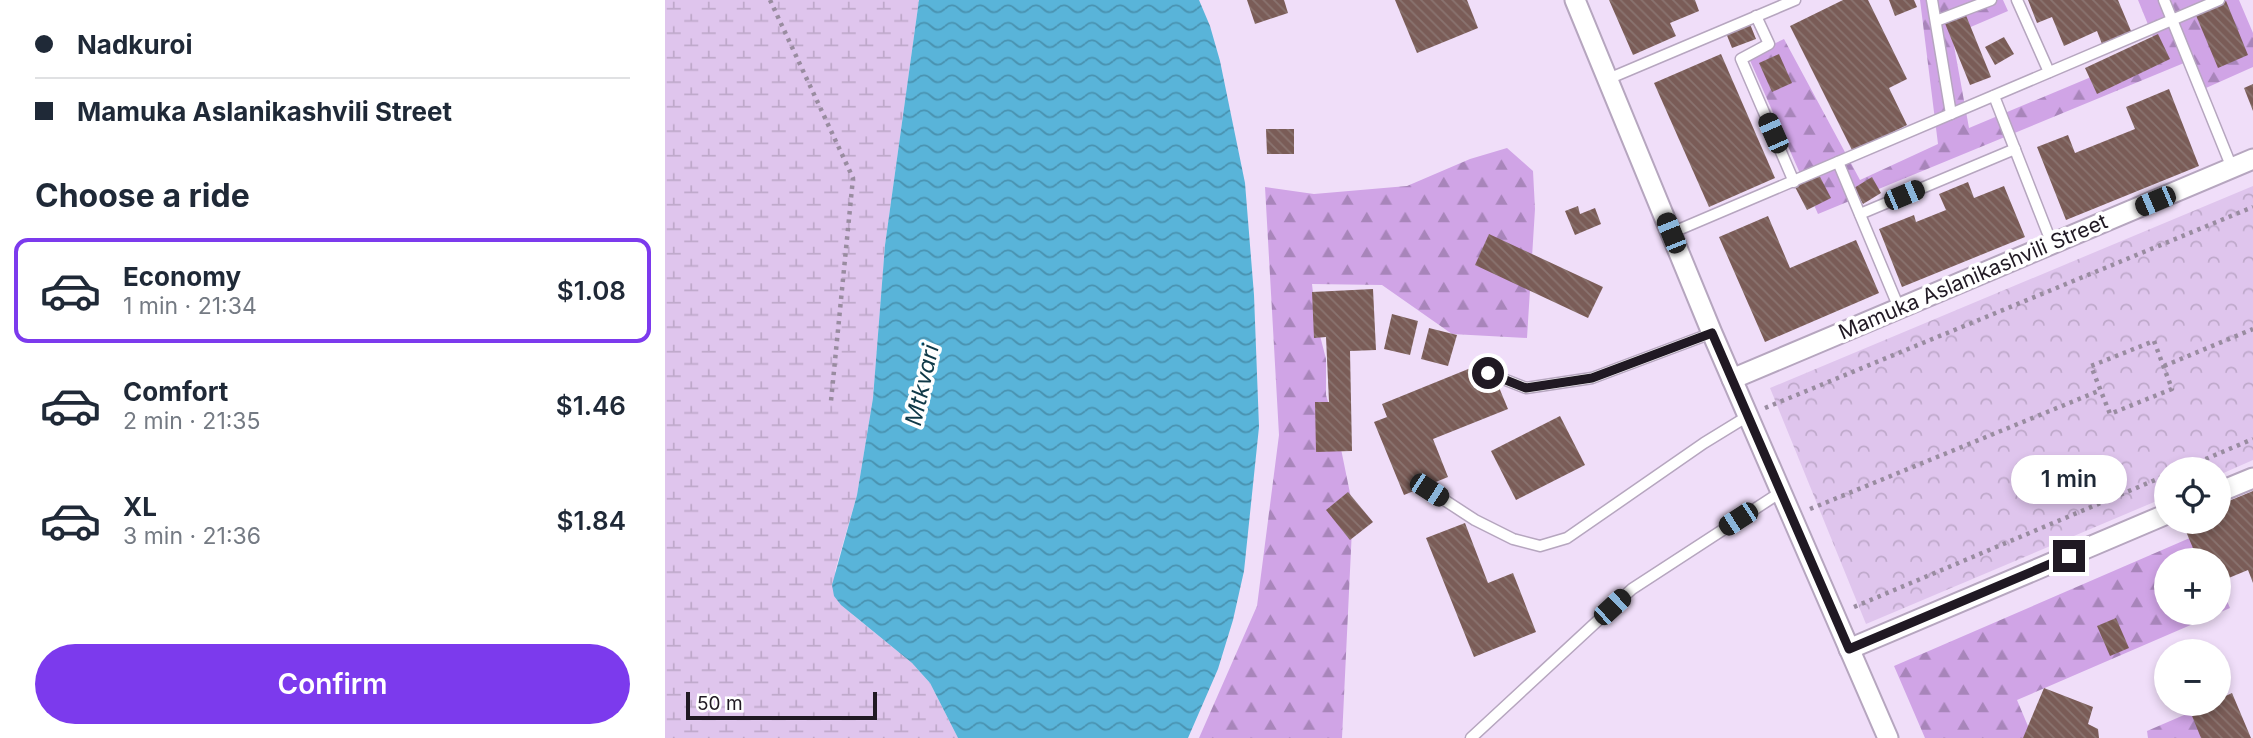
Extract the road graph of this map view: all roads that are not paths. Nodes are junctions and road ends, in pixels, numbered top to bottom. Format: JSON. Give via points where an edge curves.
{"nodes":[{"id":1,"x":1575,"y":0,"type":"edge"},
{"id":2,"x":1795,"y":0,"type":"edge"},
{"id":3,"x":1932,"y":0,"type":"edge"},
{"id":4,"x":1991,"y":0,"type":"edge"},
{"id":5,"x":2017,"y":0,"type":"edge"},
{"id":6,"x":2164,"y":0,"type":"edge"},
{"id":7,"x":2219,"y":0,"type":"edge"},
{"id":8,"x":1756,"y":16,"type":"junction"},
{"id":9,"x":1936,"y":20,"type":"junction"},
{"id":10,"x":2172,"y":20,"type":"junction"},
{"id":11,"x":2049,"y":72,"type":"junction"},
{"id":12,"x":1608,"y":79,"type":"junction"},
{"id":13,"x":1994,"y":96,"type":"junction"},
{"id":14,"x":1951,"y":114,"type":"junction"},
{"id":15,"x":2015,"y":149,"type":"junction"},
{"id":16,"x":2253,"y":159,"type":"edge"},
{"id":17,"x":1837,"y":162,"type":"junction"},
{"id":18,"x":2232,"y":168,"type":"junction"},
{"id":19,"x":1794,"y":181,"type":"junction"},
{"id":20,"x":1860,"y":214,"type":"junction"},
{"id":21,"x":1671,"y":233,"type":"junction"},
{"id":22,"x":2052,"y":244,"type":"junction"},
{"id":23,"x":1899,"y":308,"type":"junction"},
{"id":24,"x":1712,"y":333,"type":"junction"},
{"id":25,"x":1488,"y":373,"type":"dead end"},
{"id":26,"x":1732,"y":379,"type":"junction"},
{"id":27,"x":1748,"y":416,"type":"junction"},
{"id":28,"x":2253,"y":478,"type":"edge"},
{"id":29,"x":2231,"y":487,"type":"edge"},
{"id":30,"x":1429,"y":490,"type":"dead end"},
{"id":31,"x":1781,"y":492,"type":"junction"},
{"id":32,"x":2154,"y":520,"type":"edge"},
{"id":33,"x":1849,"y":649,"type":"junction"},
{"id":34,"x":1473,"y":737,"type":"edge"},
{"id":35,"x":1888,"y":738,"type":"edge"}],
"edges":[{"from":1,"to":12,"type":"street"},
{"from":2,"to":8,"type":"lane"},
{"from":3,"to":9,"type":"lane"},
{"from":4,"to":9,"type":"lane"},
{"from":5,"to":11,"type":"lane"},
{"from":6,"to":10,"type":"lane"},
{"from":7,"to":10,"type":"lane"},
{"from":8,"to":12,"type":"lane"},
{"from":8,"to":19,"type":"lane","via":[[1769,44],[1741,59]]},
{"from":9,"to":14,"type":"lane"},
{"from":10,"to":11,"type":"lane"},
{"from":10,"to":18,"type":"lane"},
{"from":11,"to":13,"type":"lane"},
{"from":12,"to":21,"type":"street"},
{"from":13,"to":14,"type":"lane"},
{"from":13,"to":15,"type":"lane"},
{"from":14,"to":17,"type":"lane"},
{"from":15,"to":20,"type":"lane"},
{"from":15,"to":22,"type":"lane"},
{"from":16,"to":18,"type":"street","name":"Mamuka Aslanikashvili Street"},
{"from":17,"to":19,"type":"lane"},
{"from":17,"to":20,"type":"lane"},
{"from":18,"to":22,"type":"street","name":"Mamuka Aslanikashvili Street"},
{"from":19,"to":21,"type":"lane"},
{"from":20,"to":23,"type":"lane"},
{"from":21,"to":24,"type":"street"},
{"from":22,"to":23,"type":"street","name":"Mamuka Aslanikashvili Street"},
{"from":23,"to":26,"type":"street","name":"Mamuka Aslanikashvili Street"},
{"from":24,"to":25,"type":"lane","via":[[1592,378],[1526,388]]},
{"from":24,"to":26,"type":"street"},
{"from":26,"to":27,"type":"street"},
{"from":27,"to":30,"type":"lane","via":[[1567,537],[1539,546],[1475,520]]},
{"from":27,"to":31,"type":"street"},
{"from":28,"to":29,"type":"street"},
{"from":31,"to":33,"type":"street"},
{"from":31,"to":34,"type":"lane","via":[[1632,589]]},
{"from":32,"to":33,"type":"street"},
{"from":33,"to":35,"type":"street"}]}
